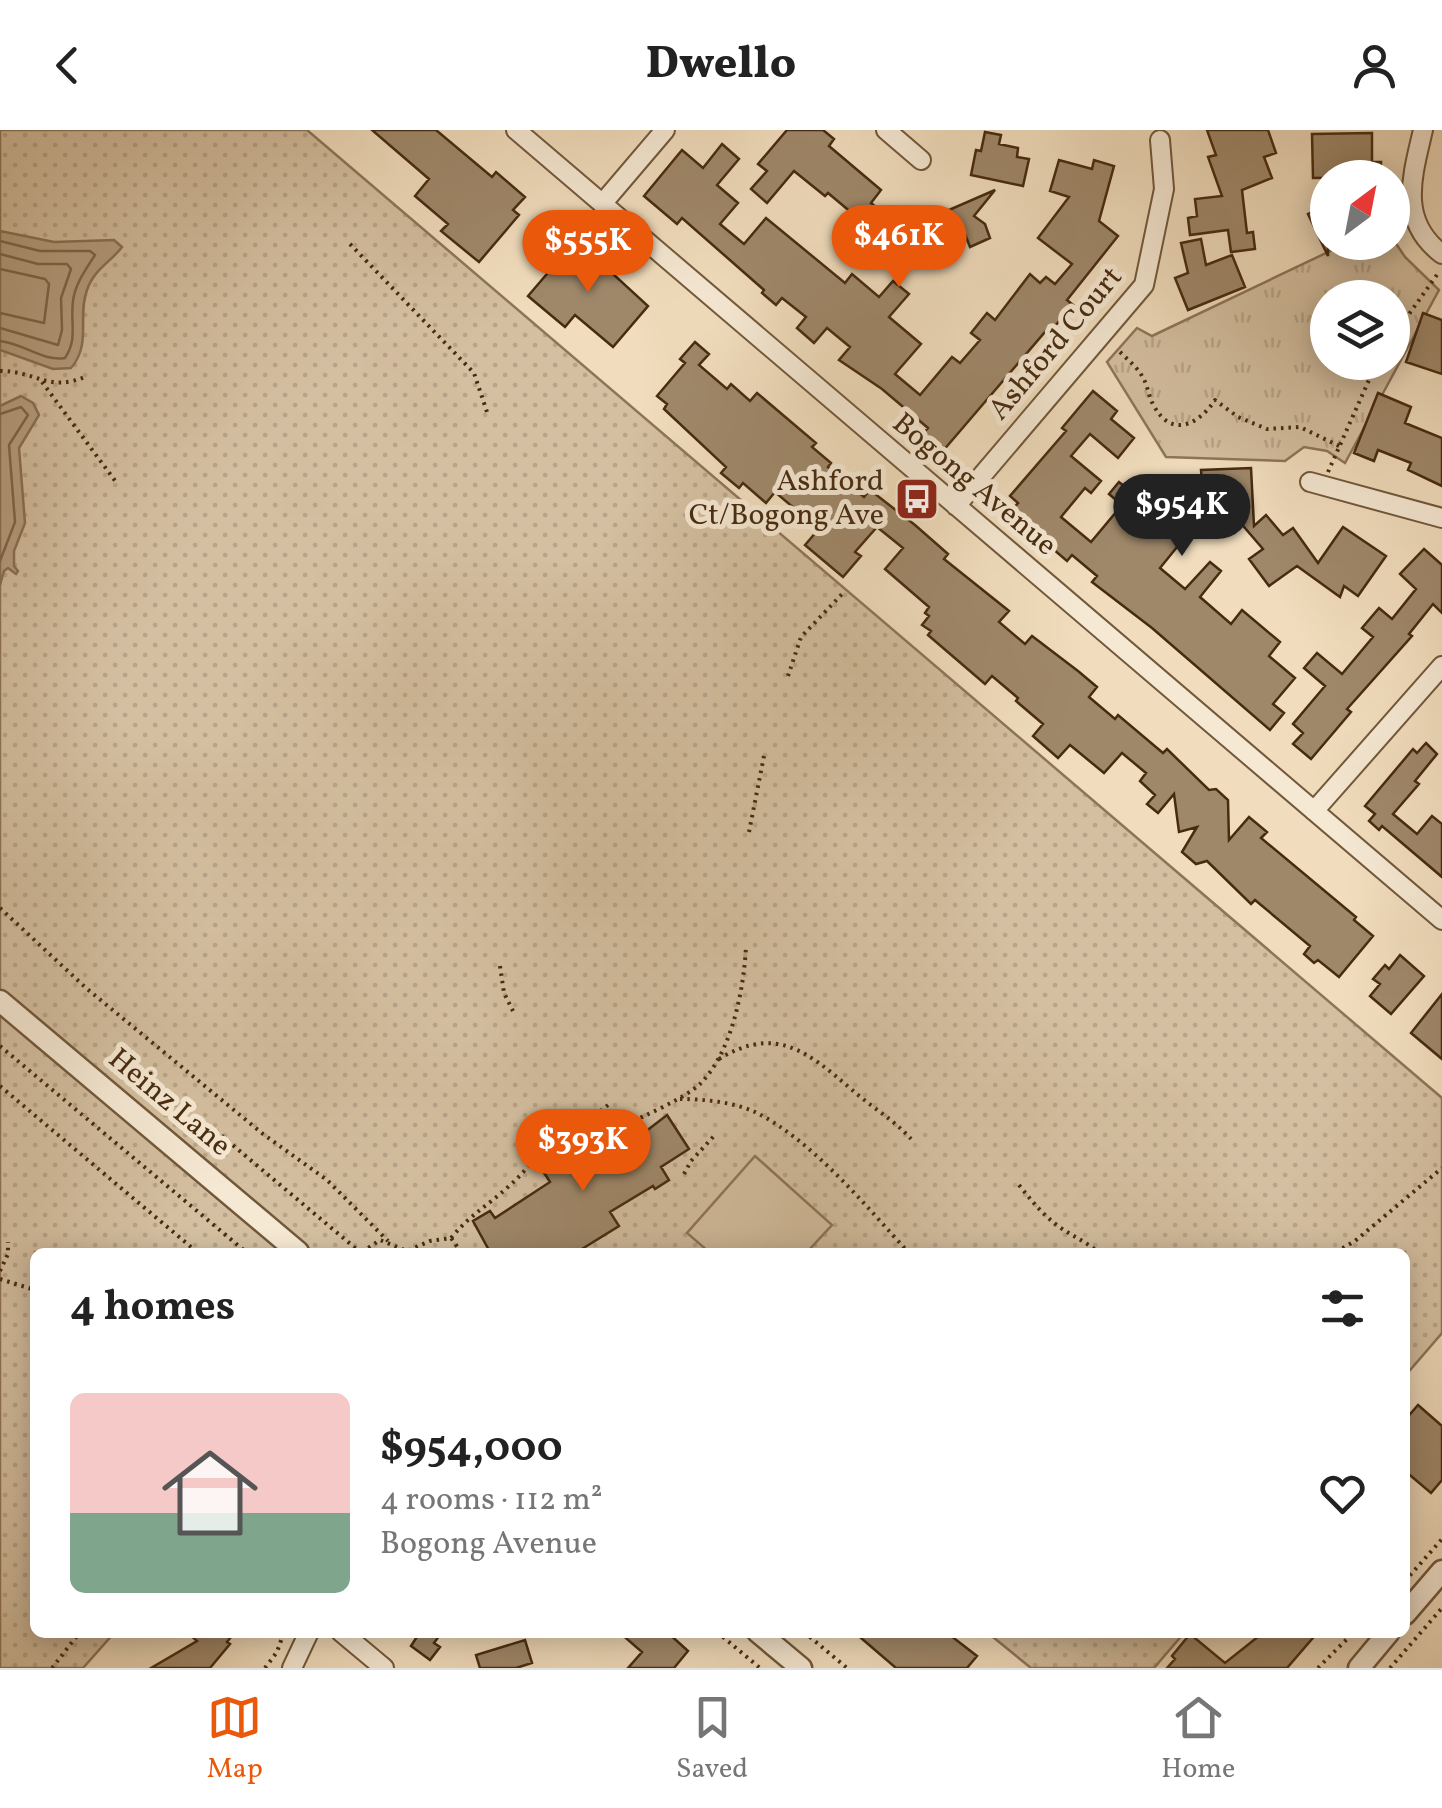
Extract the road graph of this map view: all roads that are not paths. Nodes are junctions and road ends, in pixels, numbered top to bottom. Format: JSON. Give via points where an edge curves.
{"nodes":[{"id":1,"x":516,"y":130,"type":"edge"},
{"id":2,"x":665,"y":130,"type":"edge"},
{"id":3,"x":886,"y":130,"type":"edge"},
{"id":4,"x":1422,"y":130,"type":"edge"},
{"id":5,"x":1160,"y":140,"type":"dead end"},
{"id":6,"x":921,"y":160,"type":"dead end"},
{"id":7,"x":602,"y":204,"type":"junction"},
{"id":8,"x":1442,"y":254,"type":"edge"},
{"id":9,"x":1316,"y":484,"type":"road end"},
{"id":10,"x":956,"y":506,"type":"junction"},
{"id":11,"x":1442,"y":518,"type":"edge"},
{"id":12,"x":1442,"y":666,"type":"edge"},
{"id":13,"x":1314,"y":811,"type":"junction"},
{"id":14,"x":1442,"y":920,"type":"edge"},
{"id":15,"x":0,"y":1001,"type":"edge"},
{"id":16,"x":293,"y":1248,"type":"edge"},
{"id":17,"x":1442,"y":1572,"type":"edge"},
{"id":18,"x":1410,"y":1608,"type":"edge"},
{"id":19,"x":306,"y":1638,"type":"edge"},
{"id":20,"x":347,"y":1638,"type":"edge"},
{"id":21,"x":765,"y":1638,"type":"edge"},
{"id":22,"x":1385,"y":1638,"type":"edge"},
{"id":23,"x":292,"y":1668,"type":"edge"},
{"id":24,"x":384,"y":1668,"type":"edge"},
{"id":25,"x":801,"y":1668,"type":"edge"},
{"id":26,"x":1359,"y":1668,"type":"edge"}],
"edges":[{"from":1,"to":7,"type":"street","name":"Bogong Avenue"},
{"from":2,"to":7,"type":"street"},
{"from":3,"to":6,"type":"street"},
{"from":4,"to":8,"type":"street","via":[[1413,215],[1420,234]]},
{"from":5,"to":10,"type":"street","name":"Ashford Court","via":[[1164,188],[1144,284]]},
{"from":7,"to":10,"type":"street","name":"Bogong Avenue"},
{"from":9,"to":11,"type":"street"},
{"from":10,"to":13,"type":"street","name":"Bogong Avenue"},
{"from":12,"to":13,"type":"street"},
{"from":13,"to":14,"type":"street","name":"Bogong Avenue"},
{"from":15,"to":16,"type":"street","name":"Heinz Lane"},
{"from":17,"to":18,"type":"street"},
{"from":19,"to":23,"type":"street"},
{"from":20,"to":24,"type":"street"},
{"from":21,"to":25,"type":"street"},
{"from":22,"to":26,"type":"street"}]}
